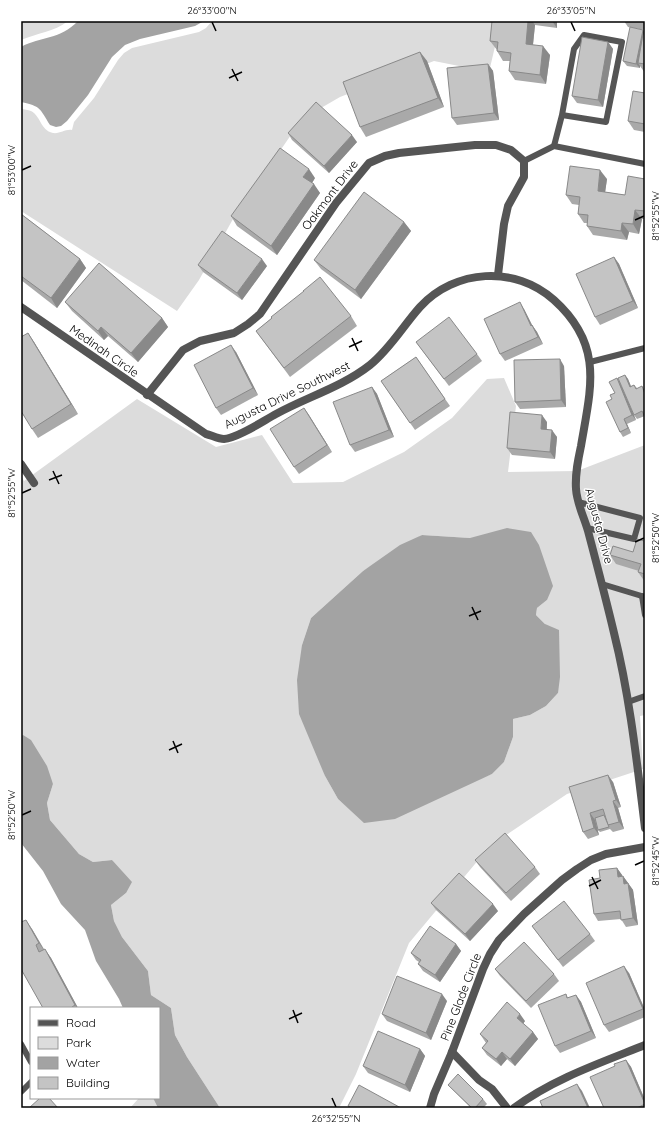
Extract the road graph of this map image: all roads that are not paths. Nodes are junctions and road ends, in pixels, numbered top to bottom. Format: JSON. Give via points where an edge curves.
{"nodes":[{"id":1,"x":562,"y":115,"type":"junction"},
{"id":2,"x":554,"y":146,"type":"junction"},
{"id":3,"x":524,"y":161,"type":"junction"},
{"id":4,"x":645,"y":164,"type":"edge"},
{"id":5,"x":498,"y":275,"type":"junction"},
{"id":6,"x":21,"y":307,"type":"edge"},
{"id":7,"x":645,"y":348,"type":"edge"},
{"id":8,"x":590,"y":362,"type":"junction"},
{"id":9,"x":147,"y":395,"type":"junction"},
{"id":10,"x":174,"y":413,"type":"joint"},
{"id":11,"x":21,"y":464,"type":"edge"},
{"id":12,"x":34,"y":483,"type":"dead end"},
{"id":13,"x":578,"y":502,"type":"junction"},
{"id":14,"x":587,"y":528,"type":"junction"},
{"id":15,"x":602,"y":584,"type":"junction"},
{"id":16,"x":643,"y":596,"type":"edge"},
{"id":17,"x":645,"y":615,"type":"edge"},
{"id":18,"x":645,"y":696,"type":"edge"},
{"id":19,"x":628,"y":702,"type":"junction"},
{"id":20,"x":642,"y":782,"type":"edge"},
{"id":21,"x":645,"y":828,"type":"edge"},
{"id":22,"x":645,"y":847,"type":"edge"},
{"id":23,"x":21,"y":1044,"type":"edge"},
{"id":24,"x":645,"y":1045,"type":"edge"},
{"id":25,"x":452,"y":1052,"type":"junction"},
{"id":26,"x":30,"y":1060,"type":"edge"},
{"id":27,"x":30,"y":1083,"type":"edge"},
{"id":28,"x":21,"y":1092,"type":"edge"},
{"id":29,"x":430,"y":1108,"type":"edge"},
{"id":30,"x":506,"y":1108,"type":"edge"},
{"id":31,"x":514,"y":1108,"type":"edge"}],
"edges":[{"from":1,"to":1,"type":"lane","via":[[606,122],[622,42],[584,35],[574,49]]},
{"from":1,"to":2,"type":"lane"},
{"from":2,"to":3,"type":"lane"},
{"from":2,"to":4,"type":"lane"},
{"from":3,"to":5,"type":"street","via":[[524,177],[508,206]]},
{"from":3,"to":9,"type":"street","name":"Oakmont Drive","via":[[511,150],[496,145],[475,145],[399,153],[369,163],[336,203],[260,314],[234,333],[200,341],[183,350]]},
{"from":5,"to":8,"type":"street","name":"Augusta Drive","via":[[535,286],[561,306],[578,327],[587,346]]},
{"from":5,"to":10,"type":"street","name":"Augusta Drive Southwest","via":[[463,279],[447,286],[420,306],[385,350],[357,374],[240,434],[223,439],[206,434]]},
{"from":6,"to":9,"type":"street","name":"Medinah Circle"},
{"from":7,"to":8,"type":"lane"},
{"from":8,"to":13,"type":"street","name":"Augusta Drive","via":[[591,388],[576,473]]},
{"from":9,"to":10,"type":"street","name":"Medinah Circle"},
{"from":11,"to":12,"type":"street"},
{"from":13,"to":14,"type":"street","name":"Augusta Drive"},
{"from":13,"to":14,"type":"lane","via":[[640,518],[634,539]]},
{"from":14,"to":15,"type":"street","name":"Augusta Drive"},
{"from":15,"to":16,"type":"lane"},
{"from":15,"to":19,"type":"street","name":"Augusta Drive"},
{"from":16,"to":17,"type":"lane"},
{"from":18,"to":19,"type":"lane"},
{"from":19,"to":20,"type":"street","name":"Augusta Drive"},
{"from":20,"to":21,"type":"street","name":"Augusta Drive"},
{"from":22,"to":25,"type":"street","name":"Pine Glade Circle","via":[[606,854],[591,860],[562,880],[511,927],[490,954]]},
{"from":23,"to":26,"type":"lane"},
{"from":24,"to":31,"type":"street","via":[[587,1068],[544,1089]]},
{"from":25,"to":29,"type":"street","name":"Pine Glade Circle"},
{"from":25,"to":30,"type":"street","name":"Pine Glade Circle","via":[[479,1080],[492,1089]]},
{"from":27,"to":28,"type":"lane"}]}
